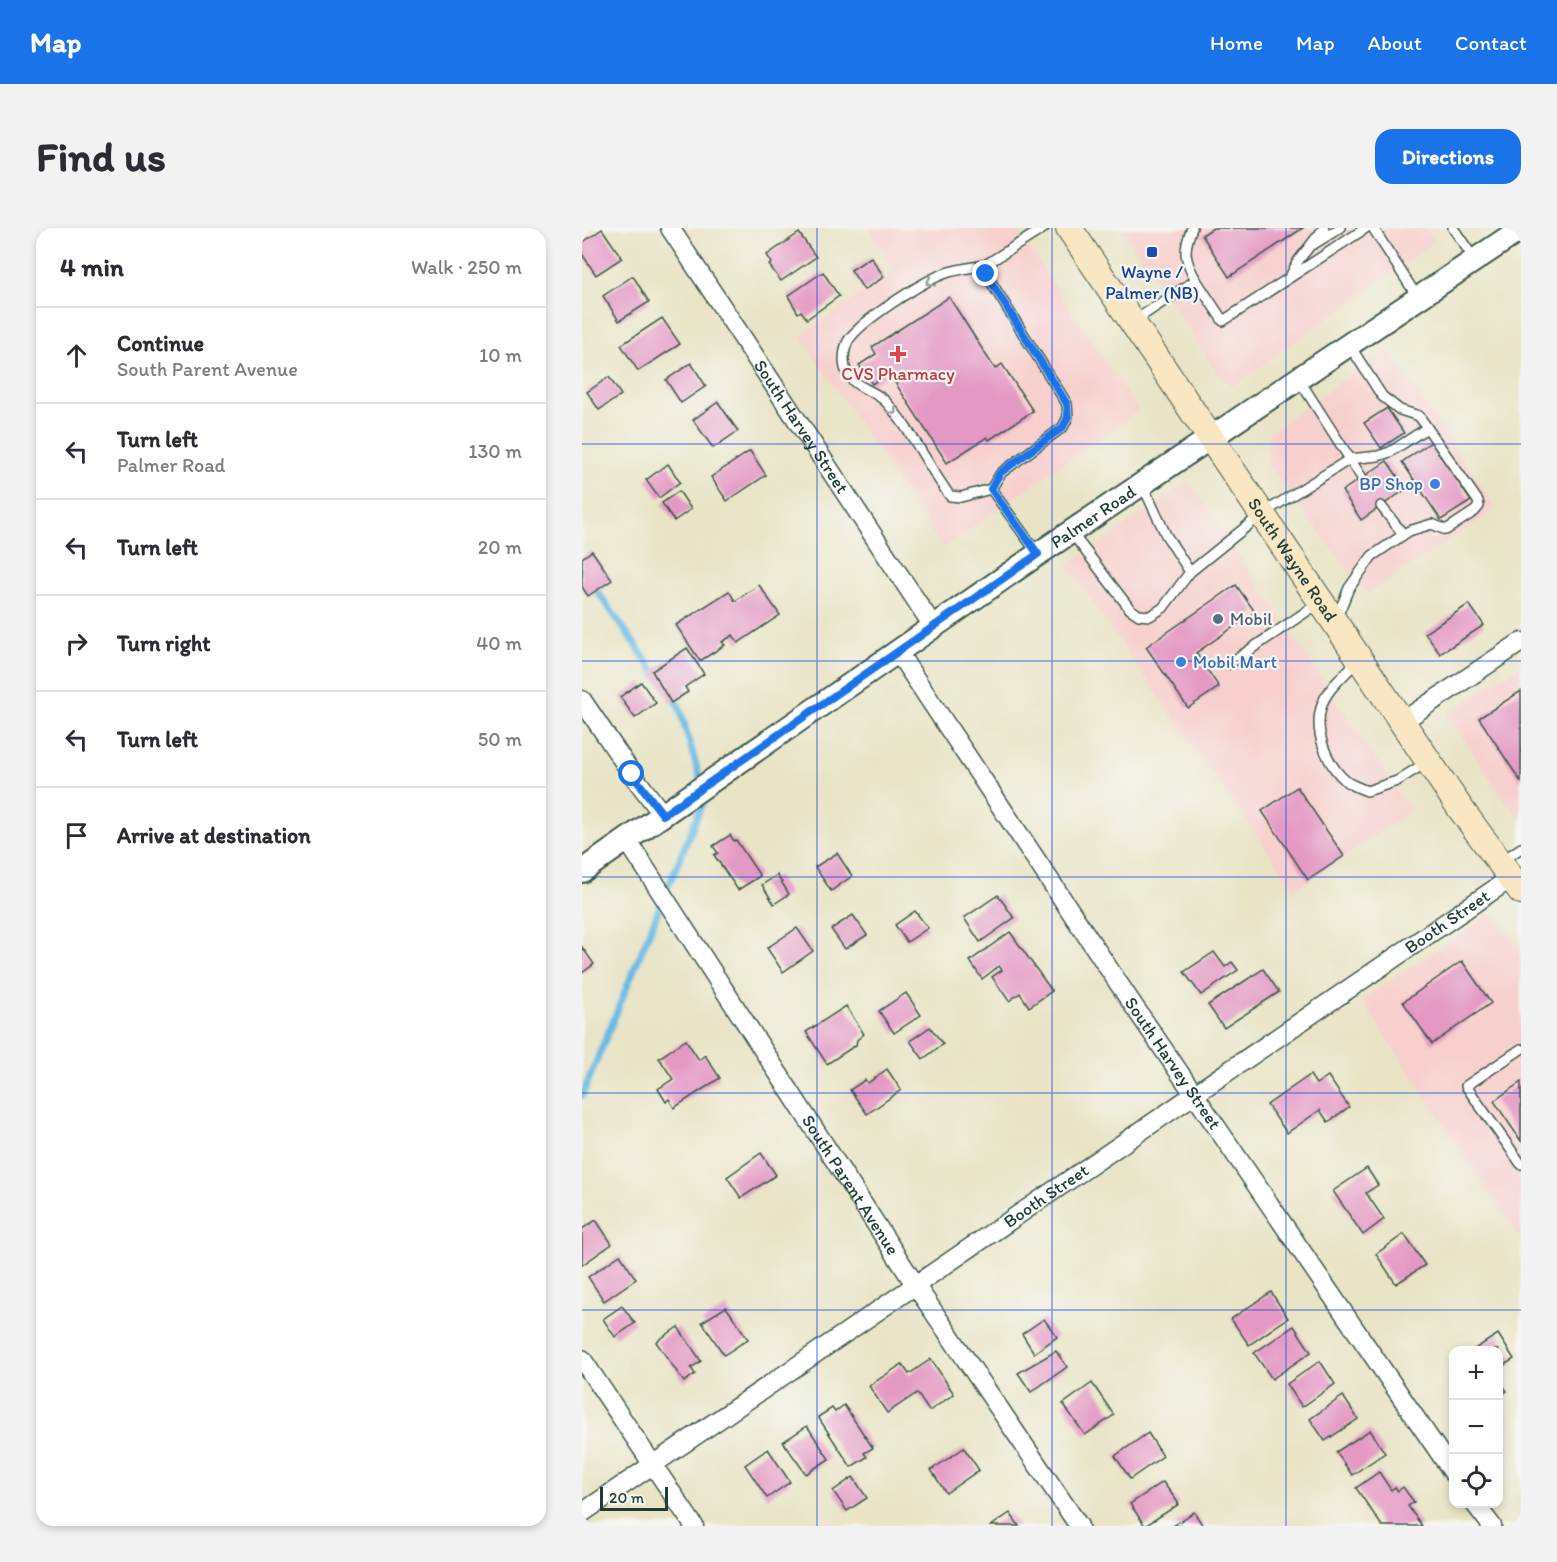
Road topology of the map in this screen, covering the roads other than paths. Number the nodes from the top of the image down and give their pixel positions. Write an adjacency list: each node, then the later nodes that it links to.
1 (670, 228): 33 (street, South Harvey Street)
2 (1044, 228): 13 (lane)
3 (1069, 228): 17 (main road, South Wayne Road)
4 (1192, 228): 15 (lane)
5 (1324, 228): 11 (lane)
6 (1340, 228): 11 (lane)
7 (1366, 228): 14 (lane)
8 (1373, 228): 16 (lane)
9 (1453, 228): 12 (lane)
10 (1521, 229): 12 (street, Palmer Road)
11 (1306, 248): 14 (lane)
12 (1474, 260): 16 (street, Palmer Road)
13 (985, 265): 25 (lane); 25 (lane, one-way to 25)
14 (1290, 278): 15 (lane)
15 (1196, 280): 17 (lane)
16 (1418, 298): 18 (street, Palmer Road)
17 (1132, 322): 21 (main road, South Wayne Road)
18 (1349, 344): 19 (street, Palmer Road); 20 (lane)
19 (1298, 378): 21 (street, Palmer Road); 22 (lane)
20 (1427, 428): 22 (lane); 29 (lane)
21 (1209, 437): 24 (street, Palmer Road); 27 (main road, South Wayne Road)
22 (1350, 459): 23 (lane); 27 (lane)
23 (1362, 478)
24 (1142, 483): 28 (street, Palmer Road); 31 (lane)
25 (991, 489): 30 (lane)
26 (1381, 506): 29 (lane)
27 (1262, 514): 31 (lane); 32 (main road, South Wayne Road)
28 (1071, 532): 30 (street, Palmer Road); 31 (lane)
29 (1403, 534): 32 (lane)
30 (1038, 554): 33 (street, Palmer Road)
31 (1190, 572)
32 (1328, 612): 36 (main road, South Wayne Road); 37 (lane)
33 (933, 626): 35 (street, Palmer Road)
34 (1521, 642): 39 (street)
35 (897, 651): 41 (street, Palmer Road); 47 (street, South Harvey Street)
36 (1360, 658): 39 (main road, South Wayne Road); 40 (lane)
37 (1229, 664)
38 (582, 700): 41 (street)
39 (1403, 721): 40 (main road, South Wayne Road)
40 (1429, 760): 45 (main road, South Wayne Road)
41 (663, 815): 42 (street, Palmer Road)
42 (627, 840): 44 (street, Palmer Road); 49 (street, South Parent Avenue)
43 (1521, 848): 45 (lane)
44 (582, 871)
45 (1510, 877): 47 (street, Booth Street)
46 (1521, 1049): 48 (lane)
47 (1194, 1094): 49 (street, Booth Street); 52 (street, South Harvey Street)
48 (1521, 1164)
49 (916, 1286): 51 (street, Booth Street); 56 (street, South Parent Avenue)
50 (582, 1359): 51 (street)
51 (653, 1464): 54 (street, Booth Street); 55 (street)
52 (1449, 1467)
53 (1478, 1508): 57 (street)
54 (582, 1513)
55 (694, 1526)
56 (1079, 1526)
57 (1492, 1526)

